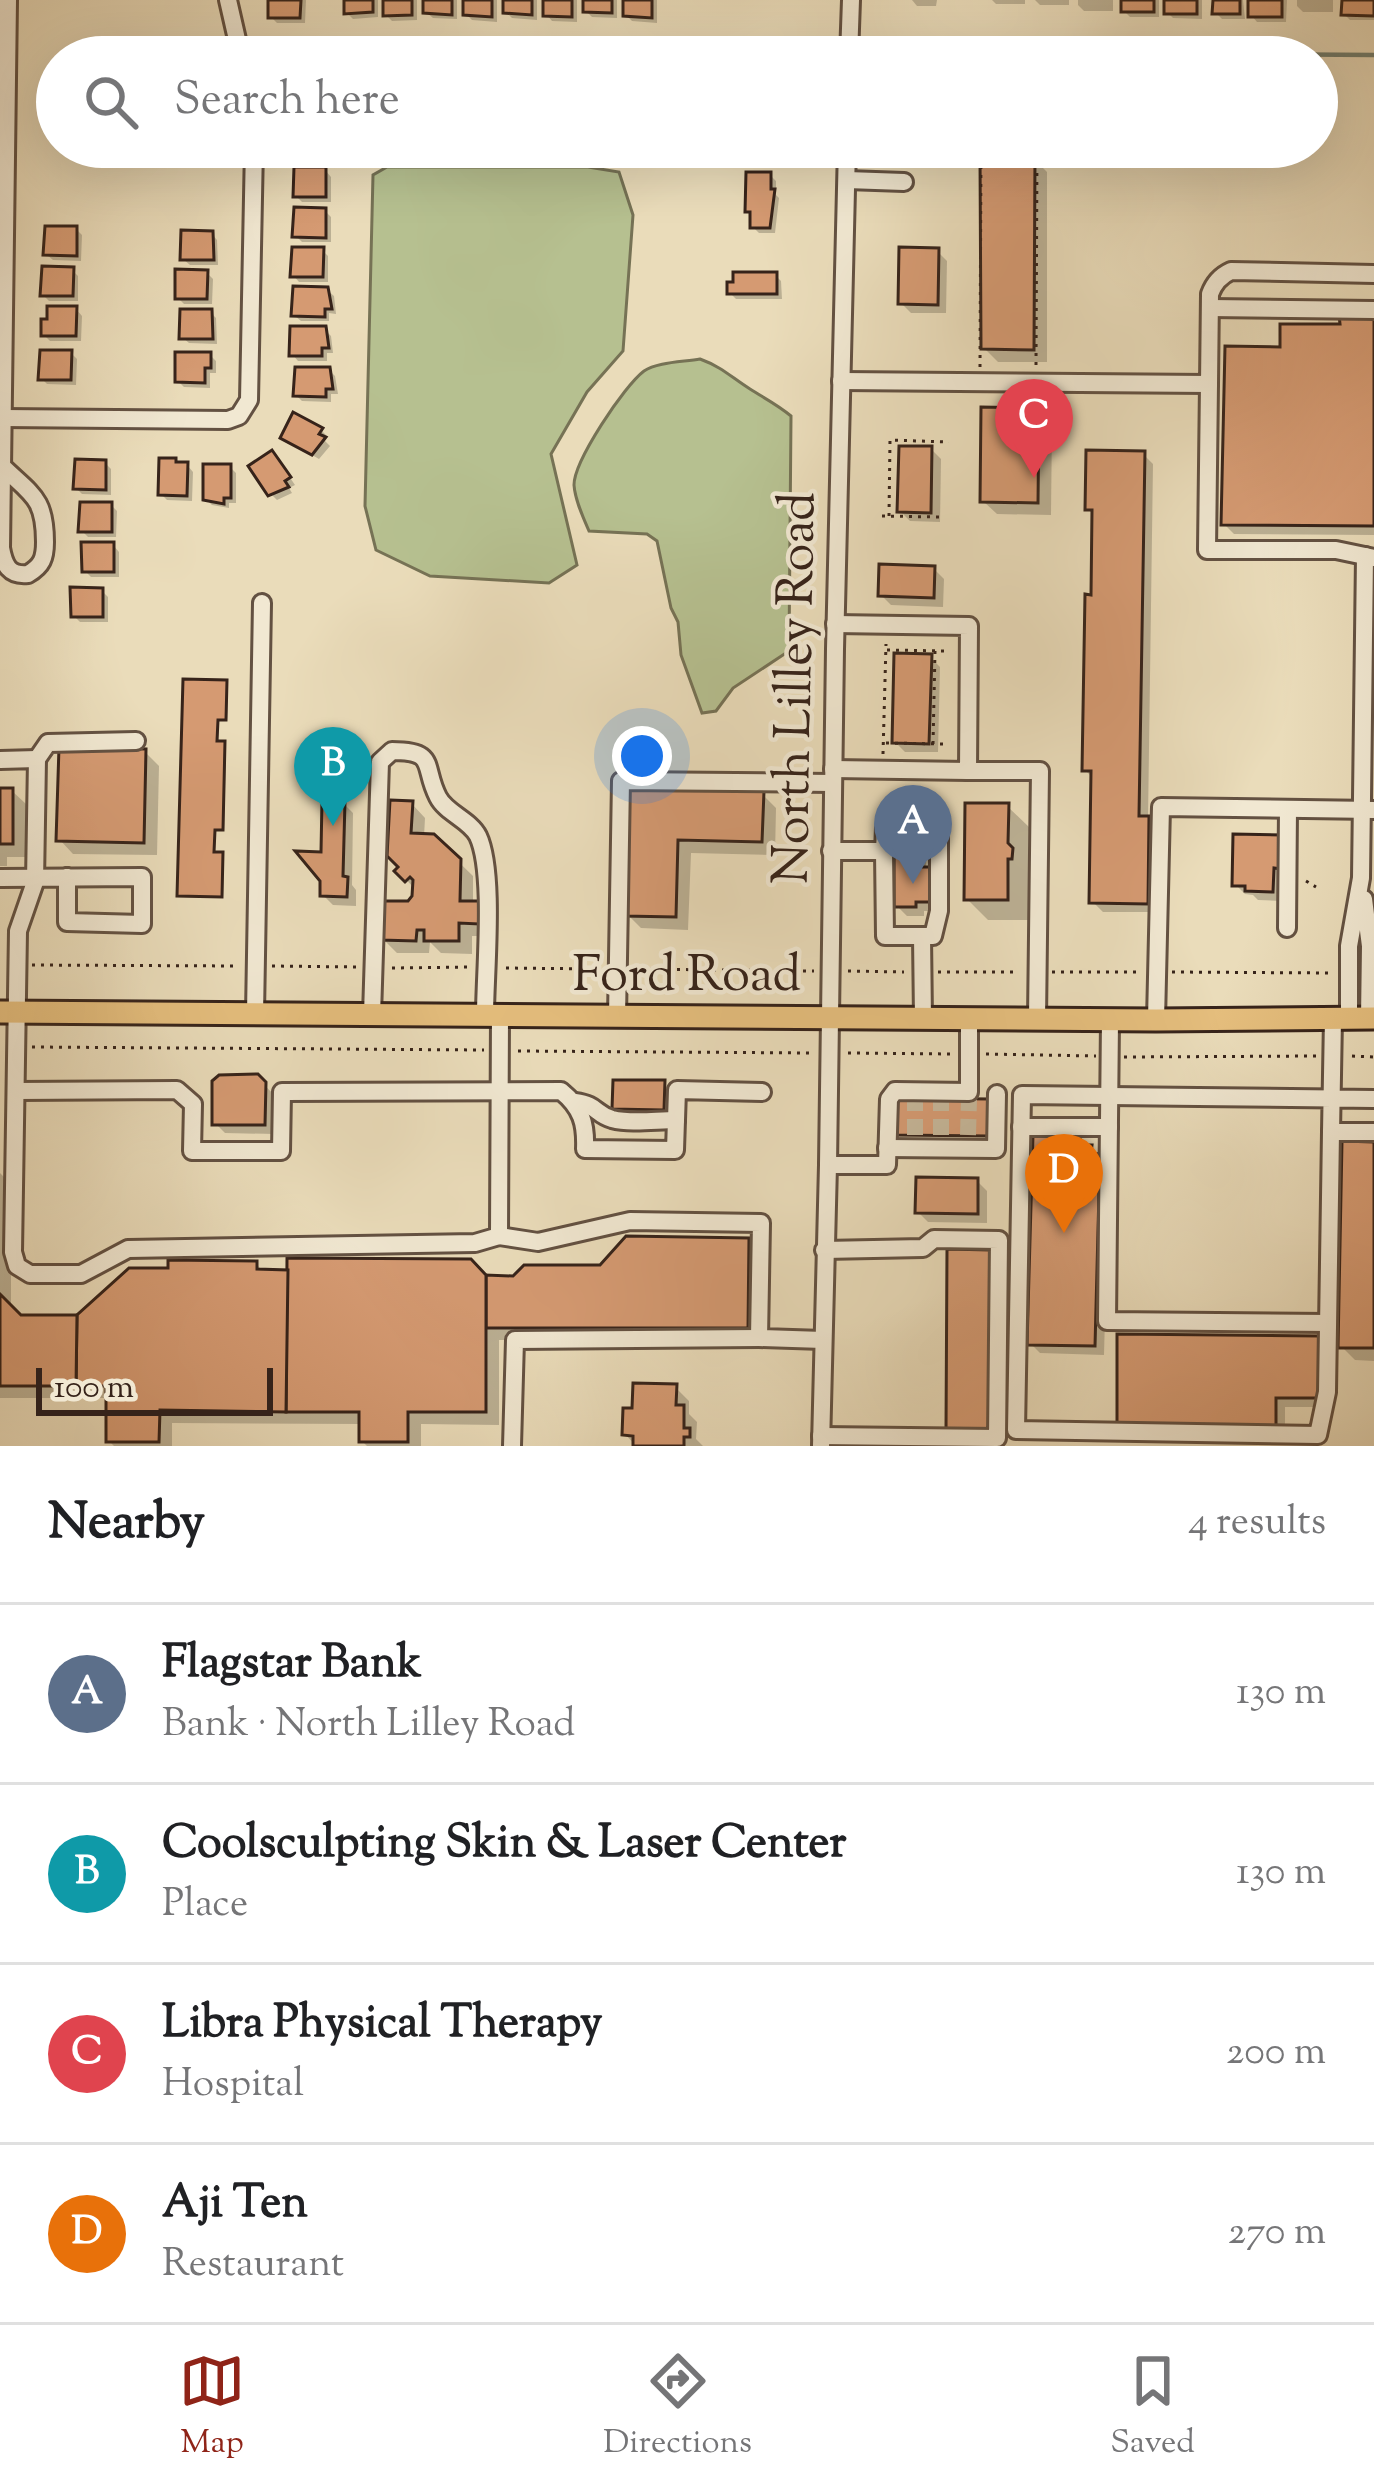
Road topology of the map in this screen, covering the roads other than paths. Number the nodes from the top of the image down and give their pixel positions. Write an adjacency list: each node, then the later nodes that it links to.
1 (8, 0): 15 (street)
2 (228, 0): 4 (street)
3 (850, 0): 5 (street)
4 (236, 36)
5 (849, 36)
6 (254, 168): 15 (street)
7 (847, 168): 8 (street, North Lilley Road)
8 (847, 180): 9 (street); 13 (street, North Lilley Road)
9 (904, 182)
10 (1374, 274): 11 (street)
11 (1210, 308): 12 (street); 14 (street)
12 (1374, 310)
13 (841, 381): 14 (street); 19 (street, North Lilley Road)
14 (1209, 384): 17 (street)
15 (4, 418): 16 (street)
16 (3, 467): 16 (street)
17 (1370, 557): 26 (street)
18 (262, 603): 35 (street)
19 (835, 624): 23 (street); 24 (street, North Lilley Road)
20 (136, 741): 21 (street)
21 (37, 759): 22 (street); 31 (street)
22 (0, 760)
23 (968, 771): 24 (street); 43 (street)
24 (832, 776): 27 (street, North Lilley Road); 38 (street)
25 (1288, 809): 26 (street); 32 (street); 45 (street)
26 (1368, 810): 41 (street)
27 (831, 851): 28 (street); 39 (street, North Lilley Road)
28 (884, 851): 33 (street); 33 (street)
29 (67, 877): 29 (street); 31 (street)
30 (0, 878): 31 (street)
31 (35, 878): 34 (street)
32 (1287, 928)
33 (922, 936): 40 (street)
34 (8, 1012): 35 (main road, Ford Road); 46 (street)
35 (255, 1014): 36 (main road, Ford Road)
36 (372, 1015): 37 (main road, Ford Road); 37 (street)
37 (492, 1016): 38 (main road, Ford Road); 47 (street)
38 (617, 1017): 39 (main road, Ford Road)
39 (828, 1018): 40 (main road, Ford Road); 63 (street, North Lilley Road)
40 (923, 1018): 42 (main road, Ford Road)
41 (1356, 1018): 45 (main road, Ford Road); 53 (street)
42 (969, 1019): 43 (main road, Ford Road); 50 (street)
43 (1037, 1019): 44 (main road, Ford Road)
44 (1110, 1020): 45 (main road, Ford Road); 52 (street)
45 (1156, 1020)
46 (16, 1090): 47 (street); 61 (street)
47 (499, 1090): 55 (street); 64 (street)
48 (762, 1092): 56 (street)
49 (997, 1094): 50 (street); 51 (street); 62 (street)
50 (968, 1095): 62 (street)
51 (1022, 1095): 52 (street); 57 (street)
52 (1109, 1097): 53 (street); 58 (street)
53 (1331, 1098): 54 (street); 59 (street)
54 (1374, 1099)
55 (574, 1102): 56 (street); 56 (street)
56 (676, 1120)
57 (1021, 1126): 58 (street); 69 (street)
58 (1108, 1127): 66 (street)
59 (1331, 1132): 60 (street); 66 (street)
60 (1374, 1132)
61 (8, 1141): 64 (street)
62 (887, 1148): 63 (street)
63 (828, 1165): 65 (street, North Lilley Road)
64 (499, 1236): 67 (street)
65 (824, 1250): 68 (street, North Lilley Road); 70 (street)
66 (1328, 1323): 69 (street)
67 (758, 1338): 68 (street); 72 (street)
68 (823, 1340): 71 (street, North Lilley Road)
69 (1016, 1430): 70 (street)
70 (997, 1438): 71 (street)
71 (821, 1441)
72 (512, 1446)

